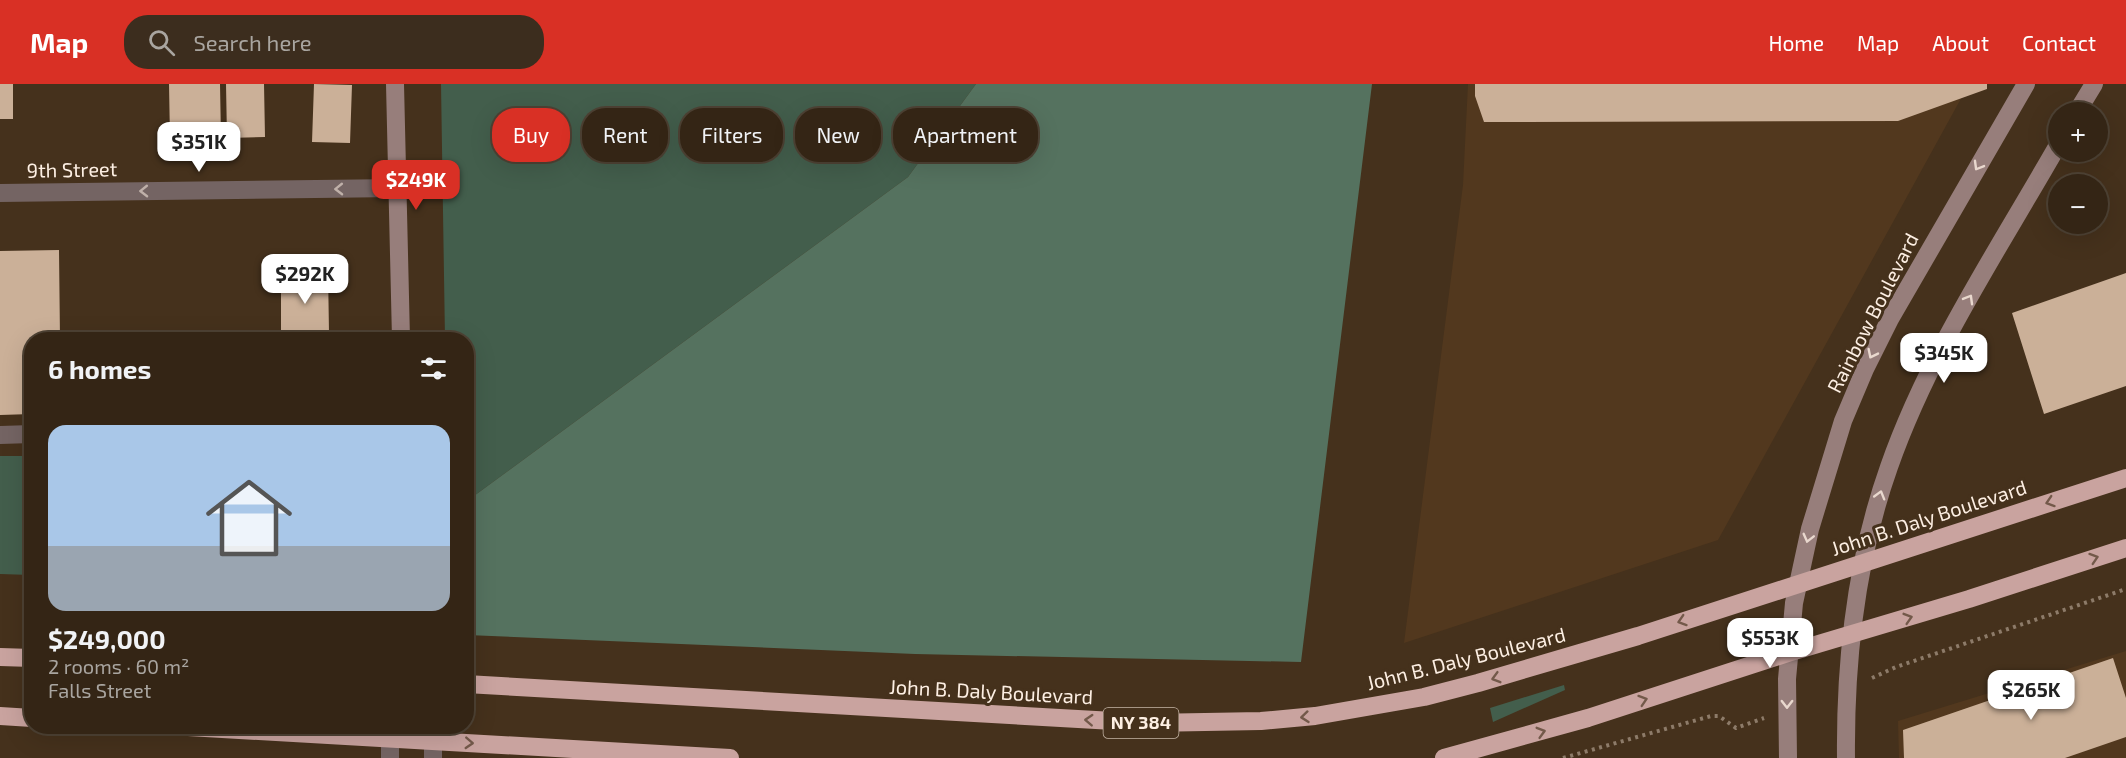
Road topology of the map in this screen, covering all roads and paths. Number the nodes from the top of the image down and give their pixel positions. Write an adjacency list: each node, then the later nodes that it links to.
1 (395, 84): 6 (main road)
2 (2026, 84): 14 (main road, Rainbow Boulevard, one-way to 14)
3 (2094, 84): 4 (main road)
4 (2083, 102)
5 (2049, 162): 13 (main road, one-way to 5)
6 (398, 188): 7 (street, 9th Street, one-way to 7); 8 (main road)
7 (0, 193)
8 (400, 332)
9 (24, 434): 10 (street)
10 (0, 435)
11 (2126, 478): 13 (highway, John B. Daly Boulevard, one-way to 13)
12 (2126, 548): 16 (highway, one-way to 12)
13 (1863, 562): 14 (highway, John B. Daly Boulevard); 16 (main road)
14 (1798, 583): 17 (main road, Rainbow Boulevard); 21 (highway, John B. Daly Boulevard / NY 384, one-way to 21)
15 (2126, 589): 20 (path)
16 (1852, 634): 17 (highway); 33 (main road)
17 (1788, 653): 30 (highway, one-way to 17); 32 (main road, Rainbow Boulevard, one-way to 32)
18 (0, 657): 19 (highway)
19 (24, 658)
20 (1884, 674)
21 (474, 684)
22 (0, 716): 23 (highway)
23 (24, 718)
24 (1741, 726): 31 (path)
25 (392, 734): 28 (street)
26 (400, 734): 27 (highway)
27 (431, 742): 29 (highway, one-way to 29)
28 (390, 758)
29 (730, 758)
30 (1444, 758)
31 (1563, 758)
32 (1788, 758)
33 (1846, 758)

